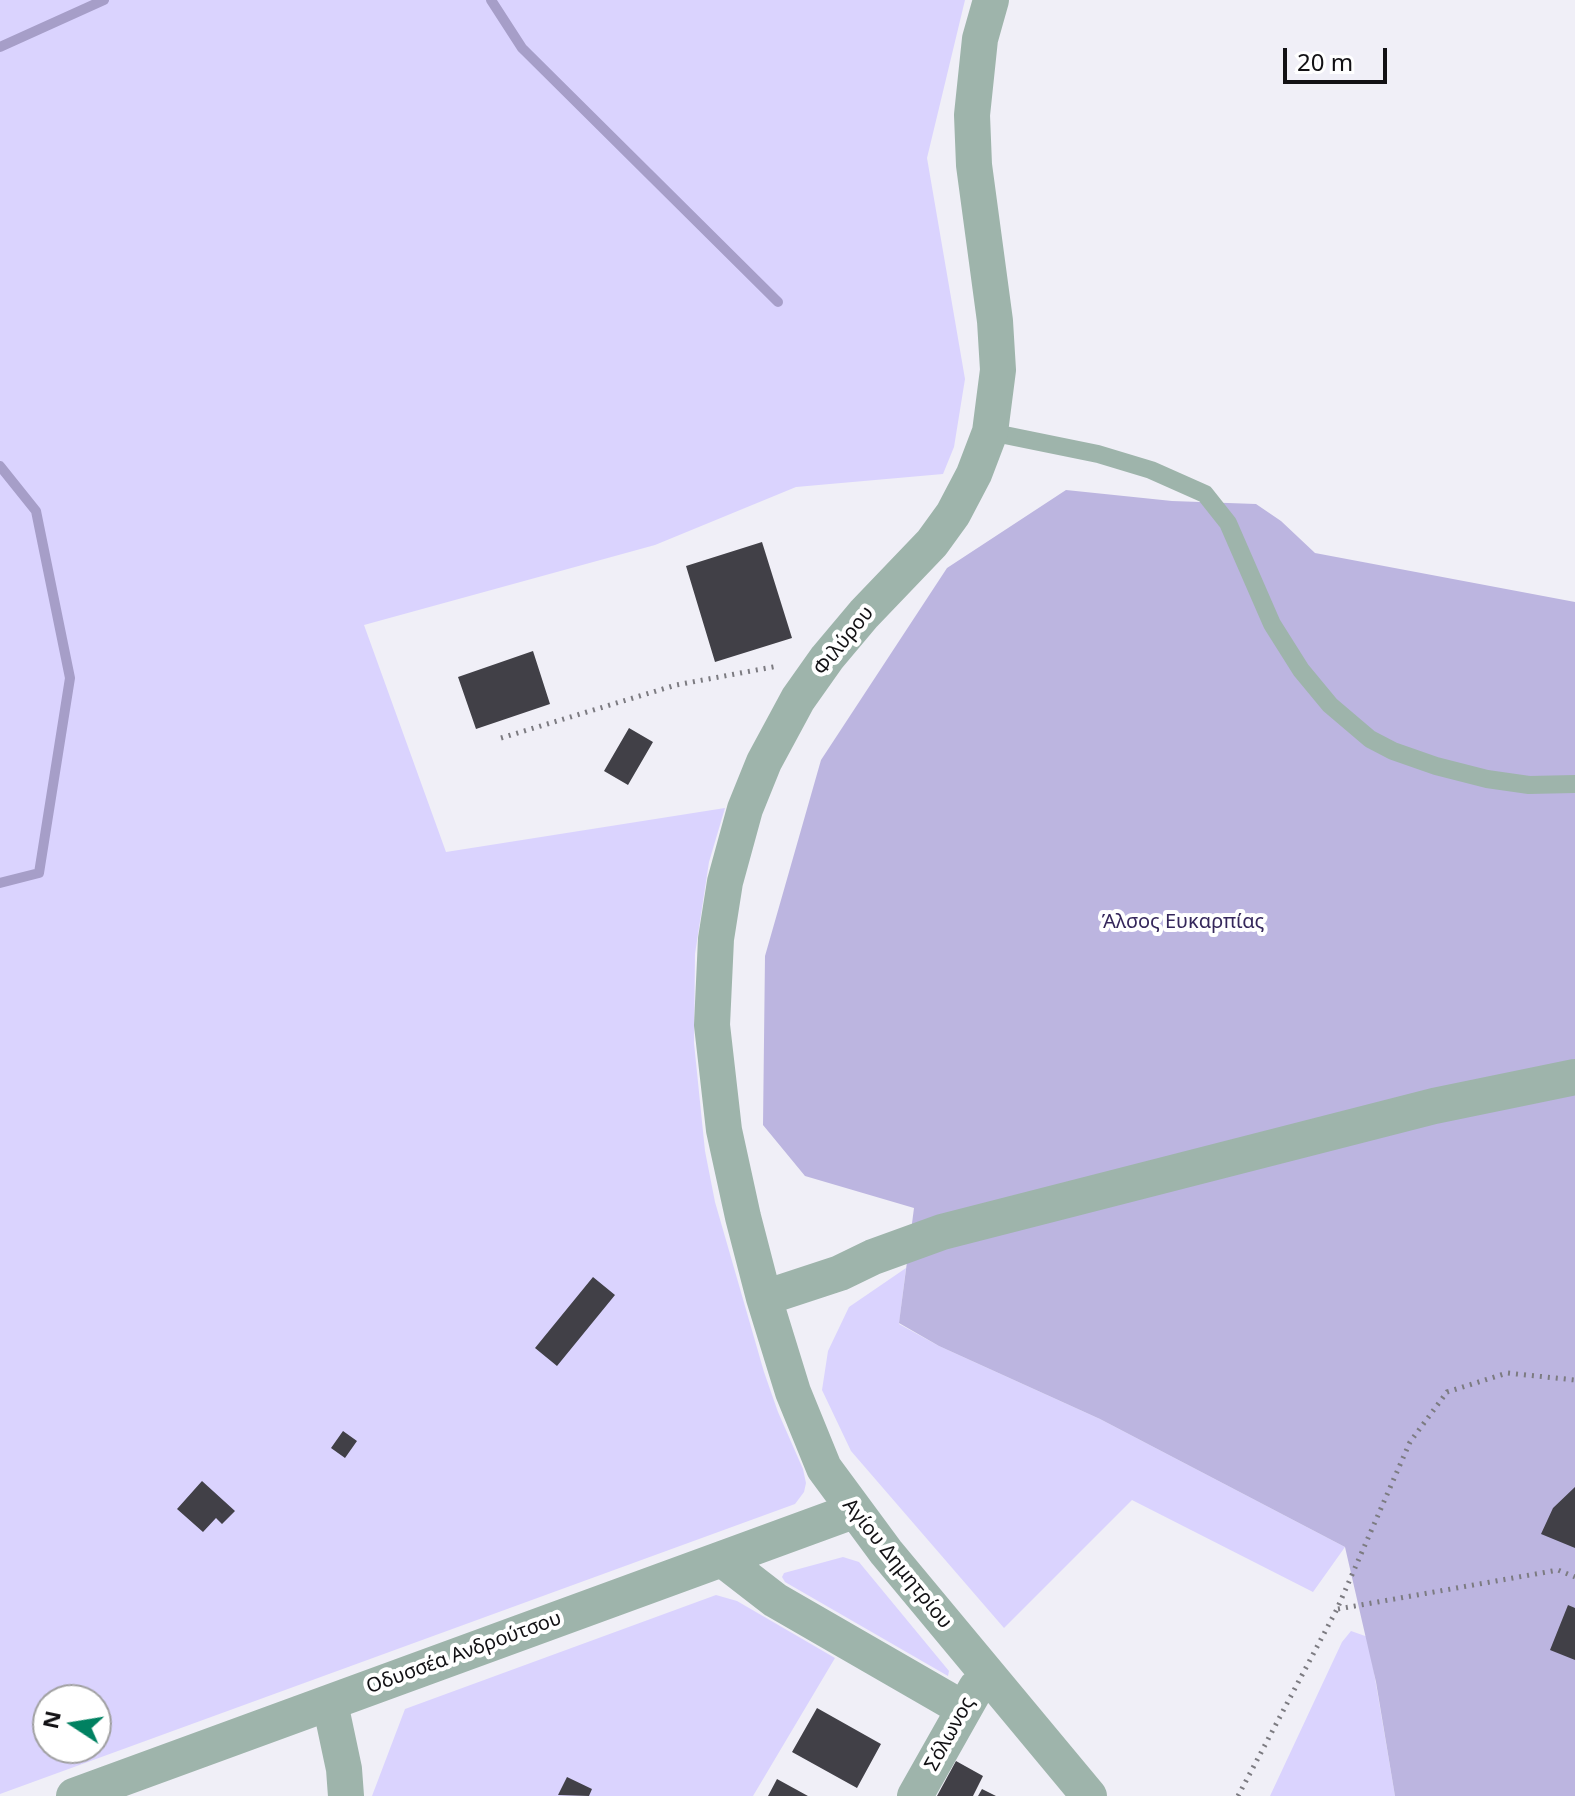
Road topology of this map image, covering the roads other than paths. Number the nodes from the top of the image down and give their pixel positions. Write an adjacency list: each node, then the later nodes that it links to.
1 (991, 0): 2 (street, Φιλύρου)
2 (990, 432): 3 (lane); 5 (street, Φιλύρου)
3 (1575, 784)
4 (1575, 1077): 5 (street)
5 (764, 1298): 6 (street, Αγίου Δημητρίου)
6 (853, 1511): 7 (street, Οδυσσέα Ανδρούτσου); 8 (street, Αγίου Δημητρίου)
7 (722, 1559): 9 (street, Οδυσσέα Ανδρούτσου); 10 (street)
8 (984, 1672): 10 (street, Σόλωνος); 14 (street, Αγίου Δημητρίου)
9 (330, 1703): 11 (street, Οδυσσέα Ανδρούτσου); 12 (street)
10 (964, 1709): 13 (street, Σόλωνος)
11 (74, 1796)
12 (346, 1796)
13 (915, 1796)
14 (1089, 1796)

